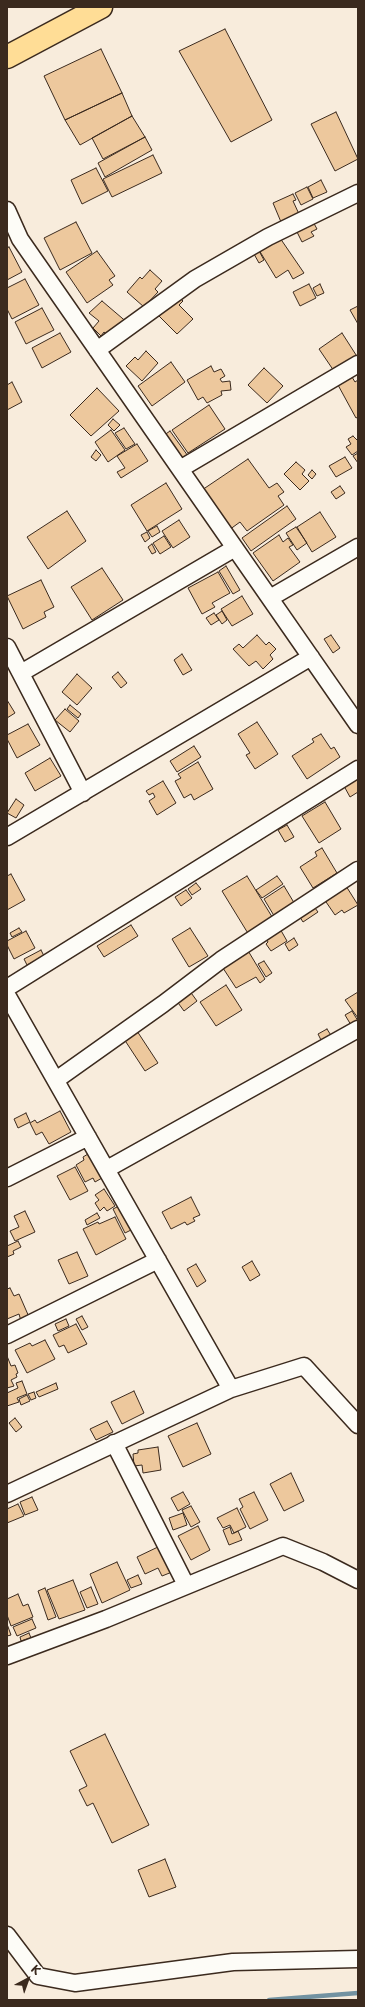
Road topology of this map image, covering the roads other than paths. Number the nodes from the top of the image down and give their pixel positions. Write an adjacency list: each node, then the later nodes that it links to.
1 (101, 7): 2 (highway)
2 (7, 57)
3 (358, 193): 5 (street)
4 (7, 210): 5 (street)
5 (97, 350): 7 (street)
6 (358, 364): 7 (street)
7 (180, 469): 8 (street)
8 (235, 548): 10 (street); 13 (street)
9 (358, 548): 10 (street)
10 (270, 598): 12 (street)
11 (7, 647): 13 (street)
12 (311, 657): 14 (street); 16 (street)
13 (21, 673): 16 (street)
14 (358, 725)
15 (358, 769): 19 (street)
16 (83, 793): 17 (street)
17 (7, 837)
18 (358, 870): 22 (street)
19 (7, 988)
20 (7, 995): 22 (street)
21 (358, 1029): 24 (street)
22 (56, 1080): 23 (street)
23 (88, 1137): 24 (street); 25 (street)
24 (108, 1169): 26 (street)
25 (7, 1178)
26 (158, 1260): 27 (street); 28 (street)
27 (7, 1335)
28 (231, 1388): 29 (street); 30 (street)
29 (358, 1425)
30 (114, 1443): 31 (street); 33 (street)
31 (7, 1494)
32 (358, 1580): 33 (street)
33 (186, 1585): 34 (street)
34 (7, 1656)
35 (7, 1935): 36 (street)
36 (358, 1959)

